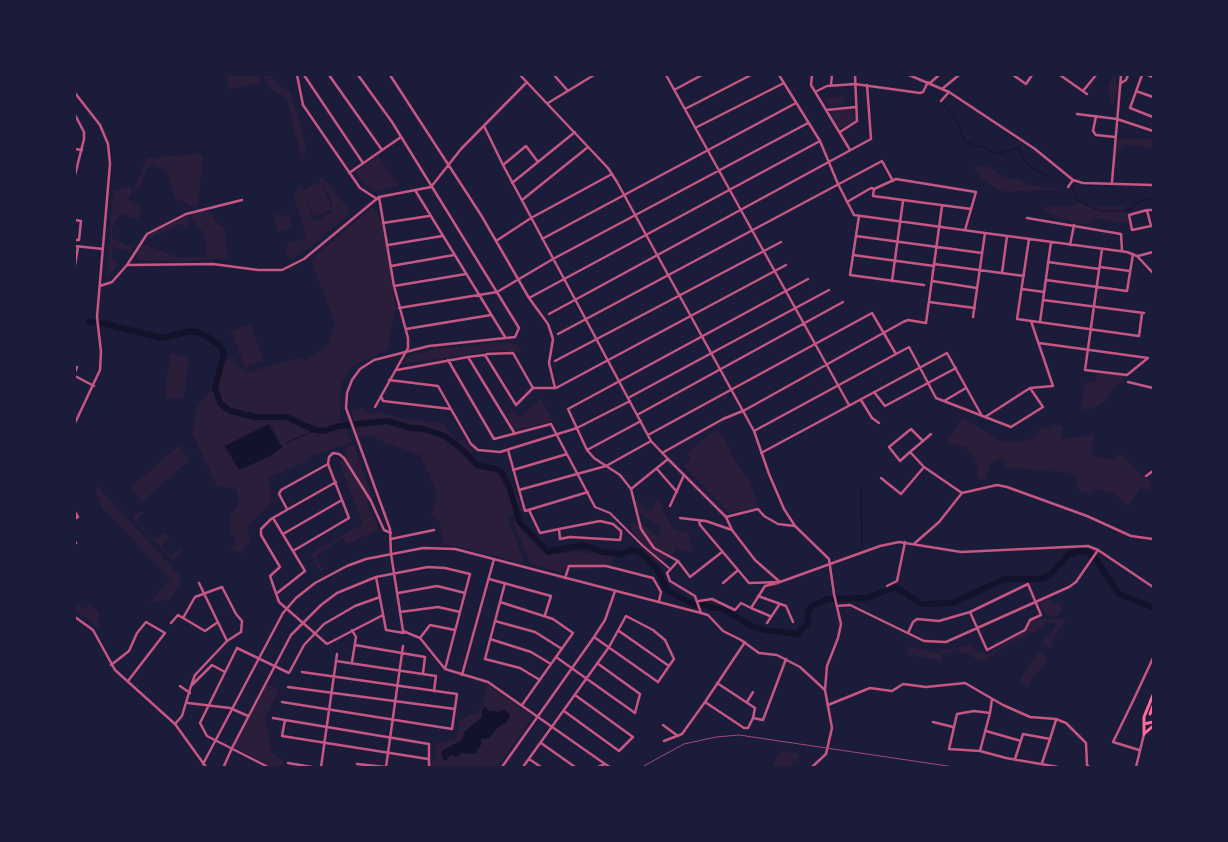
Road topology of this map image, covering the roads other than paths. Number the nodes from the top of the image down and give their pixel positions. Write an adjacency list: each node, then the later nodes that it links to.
1 (297, 75): 79 (street)
2 (304, 75): 75 (street)
3 (329, 75): 71 (street)
4 (358, 75): 65 (street)
5 (390, 75): 76 (street)
6 (520, 75): 30 (street)
7 (554, 75): 39 (street)
8 (586, 75): 29 (street)
9 (594, 75): 29 (street)
10 (702, 75): 38 (street)
11 (752, 75): 51 (street)
12 (780, 75): 31 (street)
13 (812, 75): 42 (street)
14 (832, 75): 35 (street)
15 (855, 75): 34 (street)
16 (910, 75): 32 (street)
17 (939, 75): 32 (street)
18 (959, 75): 37 (street)
19 (1013, 75): 20 (street)
20 (1032, 75)
21 (1060, 75): 40 (street)
22 (1095, 75): 40 (street)
23 (1121, 75): 33 (street)
24 (1128, 75): 33 (street)
25 (1142, 75): 41 (street)
26 (1148, 75): 28 (street)
27 (667, 76): 38 (street)
28 (1153, 77)
29 (589, 78): 39 (street)
30 (527, 82): 48 (street); 59 (street)
31 (784, 83): 49 (street); 60 (street)
32 (929, 83): 36 (street); 37 (street)
33 (1121, 83): 57 (street)
34 (856, 84): 35 (street); 36 (street); 50 (street)
35 (831, 85): 42 (street)
36 (867, 85): 72 (street)
37 (942, 89): 43 (street)
38 (674, 90): 51 (street)
39 (568, 91): 48 (street)
40 (1083, 91): 45 (street)
41 (1136, 91): 46 (street); 56 (street)
42 (815, 92): 52 (street)
43 (949, 92): 47 (street); 83 (street)
44 (75, 93): 133 (street)
45 (1087, 94)
46 (1153, 97)
47 (941, 101)
48 (548, 103): 62 (street)
49 (796, 103): 58 (street); 69 (street)
50 (856, 107): 52 (street); 63 (street)
51 (685, 109): 60 (street)
52 (826, 110): 63 (street)
53 (1077, 114): 55 (street)
54 (75, 116): 70 (street)
55 (1096, 116): 57 (street); 64 (street)
56 (1153, 117)
57 (1117, 119): 61 (street); 64 (street)
58 (808, 123): 66 (street); 78 (street)
59 (484, 126): 76 (street); 77 (street)
60 (696, 128): 69 (street)
61 (1153, 131)
62 (574, 132): 67 (street); 73 (street)
63 (840, 132): 72 (street)
64 (1115, 136): 84 (street)
65 (401, 137): 71 (street); 89 (street)
66 (820, 141): 74 (street); 92 (street)
67 (588, 147): 80 (street); 96 (street)
68 (75, 149): 70 (street)
69 (707, 149): 78 (street); 93 (street)
70 (82, 150): 81 (street)
71 (382, 150): 75 (street)
72 (851, 150): 74 (street)
73 (538, 162): 77 (street); 85 (street)
74 (829, 162): 86 (street); 101 (street)
75 (363, 163): 79 (street)
76 (449, 165): 89 (street); 124 (street)
77 (502, 165): 85 (street)
78 (719, 170): 92 (street); 104 (street)
79 (349, 173): 94 (street)
80 (612, 174): 93 (street); 107 (street)
81 (75, 175)
82 (893, 180): 86 (street); 90 (street); 100 (street)
83 (1072, 181): 84 (street); 88 (street)
84 (1112, 182): 87 (street)
85 (512, 183): 96 (street)
86 (838, 184): 98 (street); 114 (street)
87 (1153, 185)
88 (1068, 186)
89 (431, 187): 91 (street); 173 (street)
90 (874, 189): 97 (street); 98 (street)
91 (415, 190): 94 (street); 105 (street)
92 (730, 190): 101 (street); 117 (street)
93 (624, 194): 104 (street); 121 (street)
94 (378, 198): 111 (street); 147 (street)
95 (242, 200): 147 (street)
96 (522, 200): 107 (street)
97 (904, 200): 99 (street); 110 (street)
98 (847, 202): 106 (street)
99 (942, 206): 100 (street); 113 (street)
100 (971, 209): 115 (street)
101 (740, 210): 114 (street); 138 (street)
102 (1147, 210): 102 (street); 103 (street)
103 (1153, 210)
104 (635, 215): 117 (street); 143 (street)
105 (429, 216): 111 (street); 118 (street)
106 (860, 216): 110 (street); 119 (street)
107 (531, 218): 121 (street); 124 (street)
108 (1027, 218): 112 (street)
109 (75, 220): 123 (street)
110 (900, 222): 113 (street); 125 (street)
111 (383, 223): 129 (street)
112 (1074, 226): 128 (street); 134 (street)
113 (940, 227): 115 (street); 131 (street)
114 (752, 230): 135 (street); 158 (street)
115 (965, 230): 116 (street)
116 (985, 233): 120 (street); 137 (street)
117 (646, 235): 138 (street); 162 (street)
118 (442, 236): 129 (street); 140 (street)
119 (856, 236): 125 (street); 141 (street)
120 (1007, 236): 122 (street); 155 (street)
121 (542, 239): 143 (street)
122 (1029, 239): 127 (street); 159 (street)
123 (75, 240)
124 (496, 241): 161 (street)
125 (898, 241): 131 (street); 144 (street)
126 (780, 242): 135 (street)
127 (1051, 242): 128 (street); 145 (street)
128 (1070, 244): 132 (street)
129 (388, 245): 150 (street)
130 (76, 246): 133 (street); 146 (street)
131 (937, 246): 137 (street); 149 (street)
132 (1102, 249): 134 (street); 151 (street)
133 (102, 250): 167 (street)
134 (1122, 251): 139 (street)
135 (763, 252): 153 (street); 177 (street)
136 (1153, 252): 142 (street)
137 (982, 253): 152 (street)
138 (657, 254): 158 (street); 179 (street)
139 (1132, 254): 142 (street); 154 (street)
140 (454, 255): 150 (street); 157 (street)
141 (853, 255): 144 (street); 164 (street)
142 (1137, 256): 156 (street)
143 (553, 258): 161 (street); 162 (street)
144 (895, 261): 149 (street); 164 (street)
145 (1048, 262): 151 (street); 163 (street)
146 (75, 264)
147 (127, 265): 167 (street)
148 (786, 265): 153 (street)
149 (934, 265): 152 (street); 165 (street)
150 (391, 266): 168 (street)
151 (1100, 268): 154 (street); 169 (street)
152 (980, 270): 155 (street); 170 (street)
153 (774, 271): 174 (street); 189 (street)
154 (1130, 271): 169 (street)
155 (1002, 273): 159 (street)
156 (1153, 273)
157 (466, 274): 168 (street); 176 (street)
158 (668, 275): 177 (street); 191 (street)
159 (1024, 276): 171 (street)
160 (808, 278): 174 (street)
161 (518, 279): 173 (street); 178 (street)
162 (564, 279): 178 (street); 179 (street)
163 (1046, 280): 169 (street); 175 (street)
164 (892, 281): 166 (street)
165 (932, 281): 170 (street); 182 (street)
166 (924, 285)
167 (100, 286): 225 (street)
168 (394, 286): 184 (street)
169 (1097, 287): 183 (street)
170 (978, 288): 186 (street)
171 (1022, 289): 175 (street); 192 (street)
172 (829, 290): 185 (street)
173 (497, 292): 176 (street); 200 (street)
174 (786, 292): 185 (street); 199 (street)
175 (1044, 292): 180 (street)
176 (478, 295): 184 (street); 188 (street)
177 (679, 296): 189 (street); 201 (street)
178 (529, 298): 228 (street)
179 (575, 299): 187 (street); 191 (street)
180 (1043, 300): 183 (street); 193 (street)
181 (843, 302): 194 (street)
182 (929, 302): 186 (street); 197 (street)
183 (1094, 307): 195 (street); 195 (street)
184 (399, 308): 196 (street)
185 (794, 308): 194 (street); 206 (street)
186 (975, 308): 190 (street)
187 (549, 314)
188 (491, 315): 196 (street); 200 (street)
189 (690, 316): 199 (street); 211 (street)
190 (973, 317)
191 (586, 319): 198 (street); 201 (street)
192 (1031, 321): 193 (street); 202 (street)
193 (1040, 322): 195 (street)
194 (803, 324): 203 (street); 218 (street)
195 (1091, 329): 204 (street)
196 (406, 330): 205 (street)
197 (883, 333): 203 (street); 207 (street); 213 (street)
198 (558, 334)
199 (701, 336): 206 (street); 222 (street)
200 (505, 337): 205 (street)
201 (597, 340): 211 (street); 212 (street)
202 (1038, 343): 204 (street); 230 (street)
203 (814, 344): 213 (street); 232 (street)
204 (1088, 349): 204 (street)
205 (408, 351): 217 (street); 293 (street)
206 (711, 354): 218 (street); 235 (street)
207 (896, 354): 215 (street); 226 (street)
208 (485, 355): 209 (street); 227 (street); 227 (street)
209 (468, 357): 210 (street); 249 (street)
210 (448, 360): 217 (street); 249 (street)
211 (608, 360): 222 (street); 228 (street)
212 (555, 361)
213 (826, 364): 226 (street); 241 (street)
214 (77, 367): 219 (street)
215 (920, 367): 216 (street); 224 (street); 233 (street)
216 (956, 368): 224 (street); 229 (street)
217 (397, 370): 221 (street)
218 (720, 370): 232 (street); 242 (street)
219 (75, 372)
220 (75, 376): 225 (street)
221 (389, 380): 234 (street); 240 (street)
222 (618, 380): 235 (street); 247 (street)
223 (1128, 382): 231 (street)
224 (929, 384): 233 (street); 237 (street)
225 (94, 386): 245 (street)
226 (838, 386): 238 (street); 248 (street)
227 (533, 388): 228 (street)
228 (555, 388)
229 (966, 388): 237 (street); 243 (street)
230 (1030, 388): 243 (street); 243 (street)
231 (1153, 388)
232 (732, 390): 241 (street); 252 (street)
233 (874, 392): 236 (street)
234 (381, 396): 239 (street); 240 (street)
235 (629, 400): 242 (street); 247 (street)
236 (861, 400): 238 (street); 246 (street)
237 (944, 401): 243 (street)
238 (849, 406): 259 (street)
239 (375, 407)
240 (451, 410): 255 (street)
241 (743, 410): 248 (street); 258 (street)
242 (637, 415): 244 (street)
243 (984, 416)
244 (640, 421): 252 (street); 256 (street)
245 (75, 423)
246 (879, 423)
247 (577, 428): 251 (street); 256 (street)
248 (754, 431): 259 (street)
249 (515, 434): 251 (street)
250 (931, 434): 254 (street)
251 (558, 435): 255 (street); 260 (street)
252 (648, 435): 253 (street)
253 (651, 441): 258 (street); 263 (street)
254 (923, 441): 257 (street); 257 (street)
255 (508, 450): 266 (street)
256 (587, 450): 263 (street)
257 (910, 452): 264 (street)
258 (662, 453): 261 (street)
259 (761, 453): 289 (street)
260 (567, 454): 266 (street); 268 (street)
261 (668, 459): 265 (street); 269 (street)
262 (328, 464): 272 (street); 281 (street); 293 (street)
263 (606, 466): 268 (street); 273 (street)
264 (924, 467): 271 (street); 277 (street)
265 (657, 469): 273 (street); 276 (street)
266 (513, 470): 274 (street)
267 (1153, 471): 270 (street)
268 (578, 474): 274 (street); 275 (street)
269 (684, 475): 276 (street); 284 (street)
270 (1146, 476)
271 (881, 478)
272 (336, 482): 278 (street); 281 (street)
273 (632, 489): 304 (street)
274 (519, 490): 282 (street)
275 (588, 492): 280 (street); 282 (street)
276 (677, 492): 279 (street)
277 (962, 493): 296 (street); 298 (street)
278 (343, 500): 294 (street); 300 (street)
279 (670, 506)
280 (596, 507): 306 (street)
281 (287, 508): 285 (street)
282 (529, 510): 291 (street)
283 (75, 512): 287 (street)
284 (726, 517): 289 (street); 292 (street)
285 (273, 518): 294 (street); 322 (street)
286 (680, 518): 288 (street)
287 (75, 519)
288 (699, 521): 292 (street); 301 (street)
289 (795, 526): 305 (street)
290 (434, 530): 295 (street)
291 (558, 530): 291 (street)
292 (732, 530): 312 (street)
293 (390, 533): 295 (street)
294 (283, 534): 300 (street)
295 (391, 539): 302 (street)
296 (1153, 539)
297 (906, 542): 298 (street); 305 (street); 316 (street)
298 (915, 543): 299 (street)
299 (1098, 550): 317 (street); 326 (street)
300 (293, 551): 322 (street)
301 (722, 552): 304 (street); 307 (street)
302 (391, 554): 303 (street); 308 (street); 332 (street)
303 (494, 559): 310 (street); 311 (street)
304 (678, 561): 306 (street)
305 (830, 565): 312 (street); 330 (street)
306 (669, 568): 325 (street)
307 (737, 571): 312 (street); 315 (street)
308 (394, 574): 309 (street); 319 (street); 320 (street)
309 (376, 577): 324 (street); 346 (street)
310 (565, 578): 318 (street); 328 (street)
311 (488, 579): 314 (street); 383 (street)
312 (780, 582): 323 (street)
313 (199, 583): 321 (street)
314 (505, 583): 327 (street); 338 (street)
315 (722, 583)
316 (887, 586)
317 (1153, 587)
318 (616, 591): 328 (street); 355 (street)
319 (398, 593): 320 (street); 333 (street)
320 (465, 593): 334 (street)
321 (204, 594): 341 (street); 343 (street); 358 (street)
322 (276, 594): 332 (street)
323 (758, 596): 329 (street); 331 (street)
324 (380, 597): 337 (street); 352 (street)
325 (699, 601): 331 (street); 336 (street)
326 (1036, 601): 335 (street); 348 (street); 348 (street)
327 (500, 602): 338 (street); 342 (street)
328 (659, 602): 336 (street)
329 (779, 605): 339 (street); 344 (street)
330 (837, 606): 354 (street); 393 (street)
331 (751, 608): 339 (street)
332 (287, 609): 346 (street); 366 (street)
333 (400, 612): 334 (street); 353 (street)
334 (460, 612): 350 (street)
335 (970, 612): 348 (street); 354 (street)
336 (701, 613): 359 (street)
337 (383, 615): 349 (street); 353 (street)
338 (545, 615): 363 (street)
339 (770, 616): 347 (street)
340 (75, 617): 374 (street)
341 (183, 618): 343 (street); 345 (street)
342 (495, 621): 357 (street); 363 (street)
343 (218, 622): 358 (street)
344 (793, 622)
345 (171, 623)
346 (303, 623): 352 (street); 375 (street)
347 (767, 623)
348 (978, 629): 354 (street)
349 (352, 630): 352 (street); 360 (street)
350 (455, 630): 356 (street); 377 (street)
351 (618, 631): 362 (street); 376 (street); 376 (street)
352 (315, 633): 375 (street)
353 (408, 633): 356 (street)
354 (908, 633)
355 (594, 637): 362 (street); 378 (street)
356 (420, 638): 377 (street)
357 (490, 639): 373 (street); 386 (street)
358 (227, 640): 390 (street)
359 (745, 642): 369 (street); 388 (street)
360 (355, 645): 364 (street); 371 (street)
361 (403, 646): 364 (street)
362 (609, 647): 372 (street); 376 (street)
363 (562, 649): 367 (street)
364 (402, 653): 379 (street); 382 (street)
365 (337, 654): 370 (street)
366 (259, 658): 375 (street); 380 (street); 410 (street)
367 (556, 658): 373 (street); 378 (street)
368 (1153, 658): 442 (street)
369 (786, 659): 393 (street); 419 (street)
370 (336, 661): 371 (street); 384 (street)
371 (352, 663): 379 (street)
372 (598, 663): 385 (street); 385 (street)
373 (551, 664): 386 (street)
374 (111, 665): 387 (street); 387 (street)
375 (275, 666): 416 (street)
376 (669, 666)
377 (445, 669): 383 (street)
378 (571, 669): 385 (street); 417 (street)
379 (400, 670): 382 (street); 392 (street)
380 (225, 672): 390 (street); 408 (street)
381 (302, 672): 384 (street)
382 (423, 674): 394 (street)
383 (462, 675): 406 (street)
384 (333, 677): 392 (street); 397 (street)
385 (586, 679): 398 (street)
386 (540, 680): 406 (street)
387 (128, 681): 424 (street)
388 (717, 683): 403 (street); 404 (street)
389 (180, 686): 396 (street)
390 (191, 686): 396 (street)
391 (288, 686): 397 (street)
392 (398, 686): 394 (street); 402 (street)
393 (825, 690): 407 (street)
394 (434, 691): 411 (street)
395 (753, 692): 404 (street)
396 (190, 693): 405 (street)
397 (332, 693): 402 (street); 412 (street)
398 (575, 695): 413 (street); 413 (street)
399 (1153, 695): 427 (main road)
400 (992, 699): 407 (street); 414 (street); 422 (street)
401 (282, 702): 412 (street)
402 (396, 702): 411 (street); 421 (street)
403 (705, 702): 419 (street); 433 (street)
404 (747, 702): 419 (street)
405 (188, 703): 408 (street); 424 (street)
406 (522, 705): 417 (street)
407 (828, 705): 466 (street)
408 (208, 706): 410 (street); 436 (street)
409 (1153, 706): 415 (main road)
410 (232, 708): 416 (street); 436 (street)
411 (455, 709): 421 (street)
412 (329, 711): 421 (street); 430 (street)
413 (564, 711): 428 (street)
414 (990, 713): 429 (street); 431 (street)
415 (1150, 714)
416 (248, 716): 441 (street)
417 (538, 717): 428 (street); 454 (street)
418 (273, 718): 420 (street)
419 (753, 718)
420 (285, 720): 430 (street); 440 (street)
421 (393, 720): 434 (street)
422 (1056, 720): 435 (street); 468 (street)
423 (933, 722): 429 (street)
424 (175, 724): 452 (street)
425 (1153, 724): 427 (main road); 432 (main road)
426 (663, 725): 433 (street)
427 (1144, 725): 432 (main road)
428 (552, 727): 439 (street); 451 (street)
429 (954, 727): 443 (street)
430 (326, 728): 434 (street); 440 (street)
431 (986, 731): 437 (street); 443 (street)
432 (1144, 734): 442 (street)
433 (678, 736): 438 (street)
434 (390, 738): 444 (street); 445 (street)
435 (1050, 739): 437 (street); 449 (street)
436 (216, 740): 441 (street); 452 (street)
437 (1020, 740): 447 (street)
438 (664, 741)
439 (541, 743): 446 (street); 463 (street)
440 (324, 744): 444 (street); 458 (street)
441 (232, 748): 455 (street); 456 (street)
442 (1138, 750): 469 (street)
443 (980, 751): 447 (street)
444 (389, 754): 445 (street); 453 (street)
445 (428, 759): 459 (street)
446 (529, 759): 461 (street); 462 (street)
447 (1015, 759): 449 (street)
448 (288, 763): 457 (street)
449 (1042, 763): 467 (street)
450 (357, 764): 453 (street)
451 (605, 764): 464 (street); 465 (street)
452 (203, 766)
453 (365, 766)
454 (503, 766): 460 (street)
455 (226, 767)
456 (268, 767)
457 (312, 767)
458 (321, 767)
459 (428, 767)
460 (508, 767)
461 (523, 767)
462 (541, 767)
463 (575, 767)
464 (598, 767)
465 (610, 767)
466 (812, 767)
467 (1058, 767)
468 (1089, 767)
469 (1136, 767)

